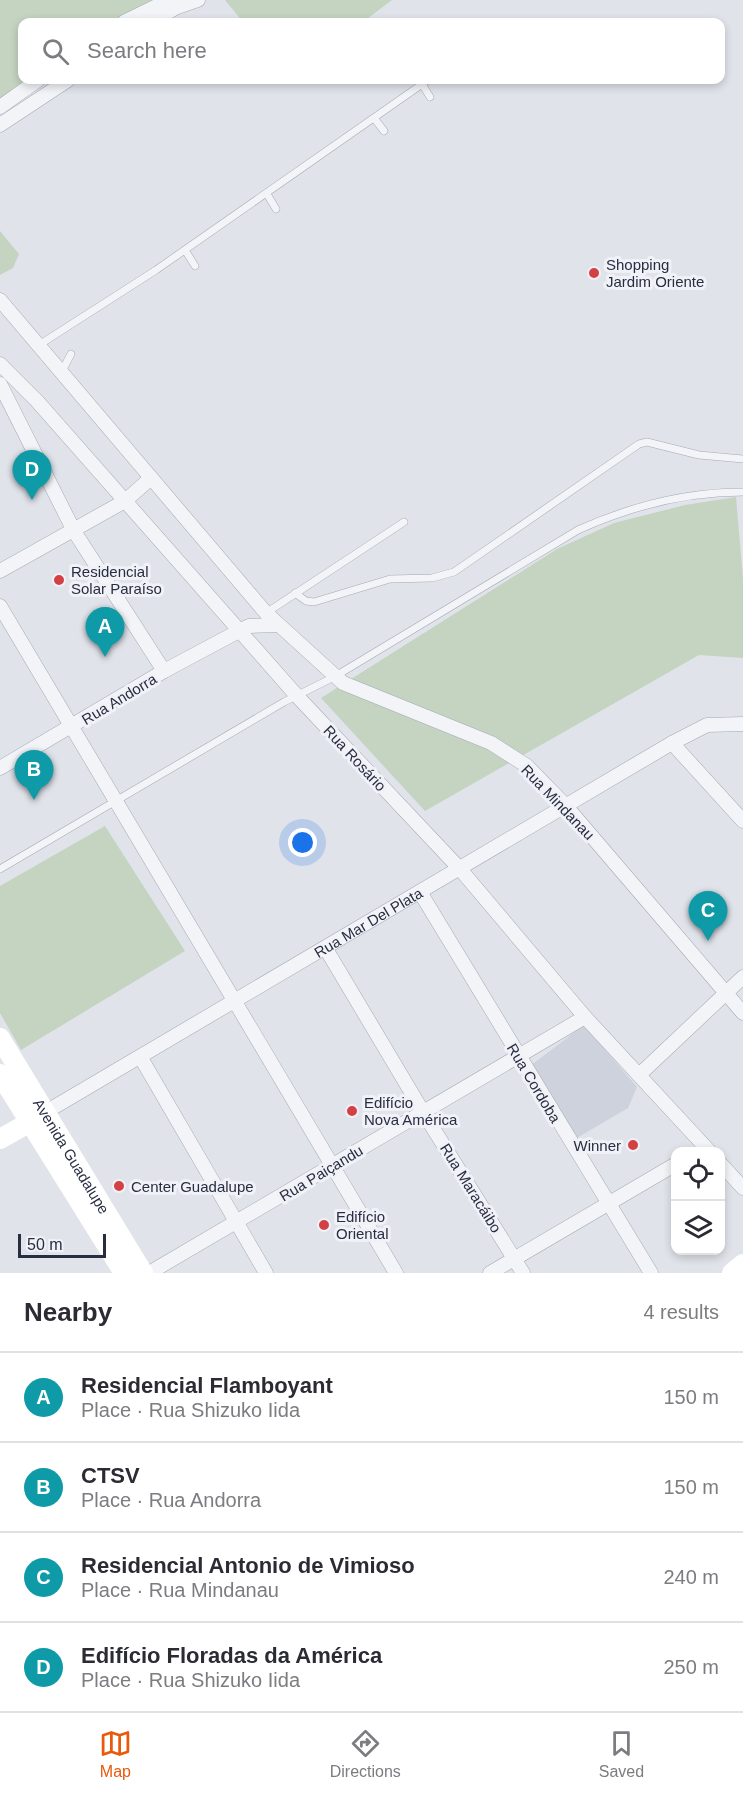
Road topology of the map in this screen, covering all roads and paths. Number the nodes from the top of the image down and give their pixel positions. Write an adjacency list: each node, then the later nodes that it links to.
1 (169, 0): 3 (street)
2 (198, 0): 4 (street)
3 (132, 18)
4 (159, 18)
5 (32, 84): 10 (street)
6 (62, 84): 12 (street)
7 (422, 84): 11 (lane)
8 (426, 84): 9 (lane)
9 (430, 97)
10 (0, 107)
11 (374, 118): 13 (lane); 14 (lane)
12 (0, 125)
13 (384, 131)
14 (267, 194): 15 (lane); 16 (lane)
15 (276, 208)
16 (185, 250): 17 (lane); 19 (lane)
17 (195, 266)
18 (0, 300): 19 (street)
19 (39, 345): 22 (street, Rua Mindanau)
20 (71, 354): 22 (lane)
21 (0, 364): 27 (street, Rua Rosário)
22 (61, 373): 25 (street, Rua Mindanau)
23 (0, 384): 29 (street)
24 (743, 459): 31 (lane)
25 (151, 478): 27 (street); 33 (street, Rua Mindanau)
26 (743, 492): 37 (lane)
27 (125, 501): 29 (street); 35 (street, Rua Rosário)
28 (404, 522): 31 (lane)
29 (74, 531): 30 (street); 36 (street)
30 (0, 571)
31 (295, 593): 33 (lane)
32 (0, 606): 40 (street)
33 (266, 613): 34 (street, Rua Mindanau)
34 (278, 625): 35 (street, Rua Andorra); 37 (street, Rua Mindanau)
35 (239, 631): 36 (street, Rua Andorra); 38 (street, Rua Rosário)
36 (164, 671): 40 (street, Rua Andorra)
37 (334, 677): 38 (lane); 44 (street, Rua Mindanau)
38 (297, 696): 43 (lane); 46 (street, Rua Rosário)
39 (743, 724): 41 (street, Rua Mar Del Plata)
40 (71, 728): 42 (street, Rua Andorra); 43 (street)
41 (672, 743): 44 (street, Rua Mar Del Plata); 45 (street)
42 (0, 768)
43 (114, 802): 47 (lane); 52 (street)
44 (565, 805): 46 (street, Rua Mar Del Plata); 51 (street, Rua Mindanau)
45 (743, 821)
46 (460, 868): 48 (street, Rua Mar Del Plata); 54 (street, Rua Rosário)
47 (0, 869)
48 (420, 892): 49 (street, Rua Mar Del Plata); 56 (street, Rua Cordoba)
49 (326, 949): 52 (street, Rua Mar Del Plata); 60 (street, Rua Maracáibo)
50 (743, 977): 51 (street)
51 (725, 994): 53 (street, Rua Mindanau); 59 (street)
52 (234, 1003): 57 (street, Rua Mar Del Plata); 65 (street)
53 (743, 1013)
54 (585, 1017): 56 (street, Rua Paiçandu); 59 (street, Rua Rosário)
55 (0, 1038): 61 (street, Avenida Guadalupe)
56 (518, 1057): 60 (street, Rua Paiçandu); 68 (street, Rua Cordoba)
57 (141, 1058): 61 (street, Rua Mar Del Plata); 69 (street)
58 (0, 1074): 61 (street, Avenida Guadalupe)
59 (639, 1075): 63 (street, Rua Rosário)
60 (423, 1112): 65 (street, Rua Paiçandu); 70 (street, Rua Maracáibo)
61 (37, 1118): 62 (street, Rua Mar Del Plata); 72 (street, Avenida Guadalupe); 73 (street, Avenida Guadalupe)
62 (0, 1139)
63 (701, 1147)
64 (671, 1166): 68 (street)
65 (332, 1167): 69 (street, Rua Paiçandu); 76 (street)
66 (725, 1168): 67 (street)
67 (743, 1188)
68 (608, 1205): 70 (street); 79 (street, Rua Cordoba)
69 (237, 1223): 74 (street, Rua Paiçandu); 75 (street)
70 (514, 1258): 77 (street); 78 (street, Rua Maracáibo)
71 (743, 1264): 80 (street)
72 (124, 1273)
73 (143, 1273)
74 (149, 1273)
75 (266, 1273)
76 (396, 1273)
77 (490, 1273)
78 (523, 1273)
79 (651, 1273)
80 (732, 1273)

